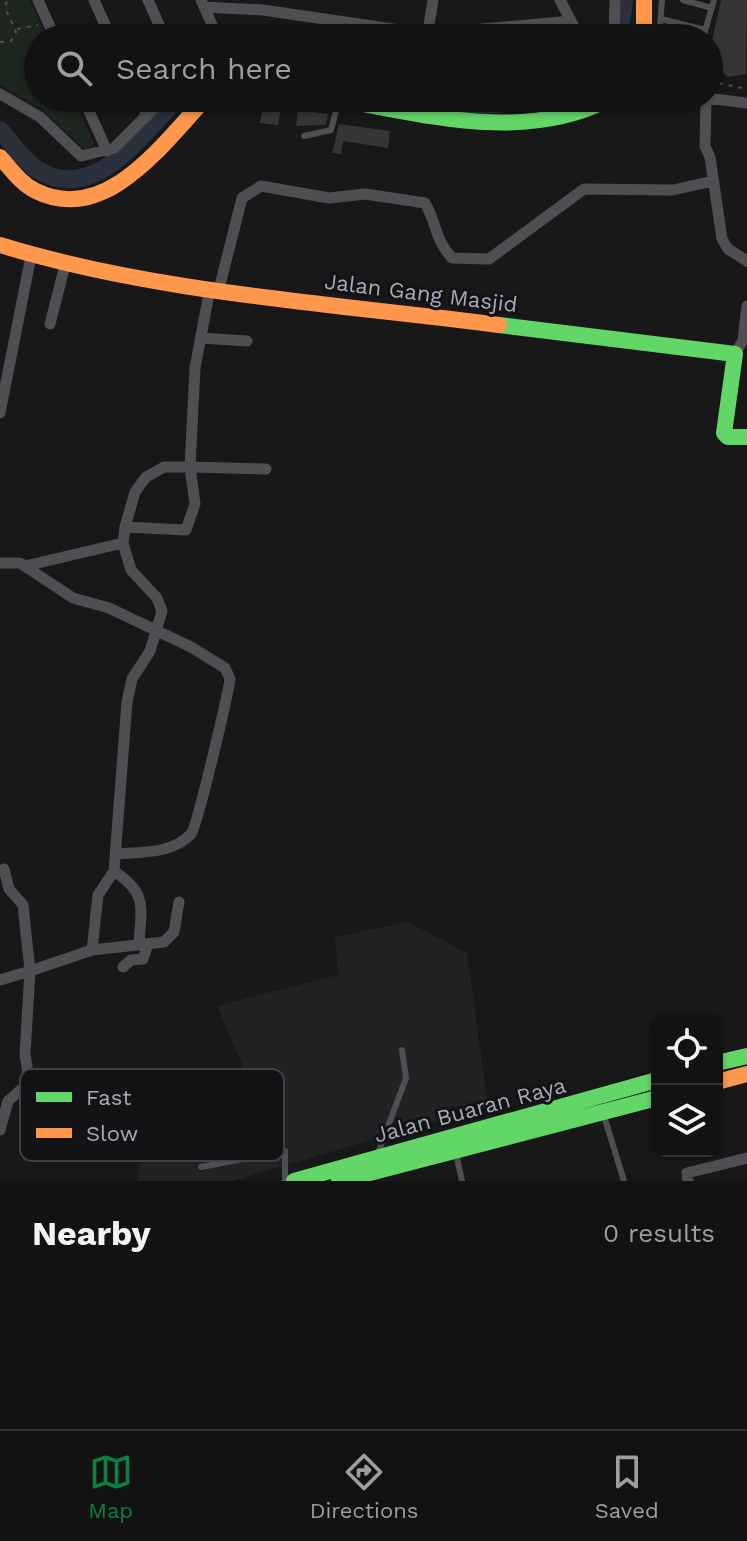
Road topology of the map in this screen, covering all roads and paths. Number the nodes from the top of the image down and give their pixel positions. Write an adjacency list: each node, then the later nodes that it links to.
1 (6, 0): 32 (path)
2 (38, 0): 15 (street)
3 (94, 0): 19 (street)
4 (148, 0): 20 (street)
5 (433, 0): 23 (street)
6 (560, 0): 16 (street)
7 (615, 0): 26 (street)
8 (644, 0): 27 (street)
9 (662, 0): 14 (lane)
10 (683, 0): 12 (lane)
11 (202, 4): 13 (street); 21 (street)
12 (713, 4): 30 (lane)
13 (260, 5): 22 (street)
14 (661, 19): 28 (lane); 29 (lane)
15 (47, 20): 17 (path); 18 (street)
16 (571, 21): 24 (street); 25 (street)
17 (33, 24)
18 (49, 24)
19 (105, 24)
20 (159, 24)
21 (211, 24)
22 (362, 24)
23 (429, 24)
24 (542, 24)
25 (573, 24)
26 (614, 24)
27 (644, 24)
28 (660, 24)
29 (675, 24)
30 (707, 24)
31 (24, 27): 32 (path)
32 (16, 29): 33 (path)
33 (0, 42)
34 (723, 84): 35 (path)
35 (747, 89)
36 (0, 94): 39 (street)
37 (723, 100): 38 (street)
38 (747, 103)
39 (24, 108)
40 (31, 112): 51 (street)
41 (89, 112): 51 (street)
42 (145, 112): 49 (street)
43 (151, 112): 49 (street)
44 (192, 112): 52 (street)
45 (334, 112): 50 (lane)
46 (417, 112): 47 (street)
47 (581, 112)
48 (706, 112): 53 (street)
49 (147, 116): 51 (street)
50 (304, 136)
51 (107, 151)
52 (0, 157)
53 (713, 181): 56 (street); 58 (street)
54 (0, 245): 55 (street, Jalan Gang Masjid)
55 (31, 256): 57 (street, Jalan Gang Masjid); 65 (street)
56 (747, 261)
57 (65, 265): 58 (street, Jalan Gang Masjid); 60 (street)
58 (214, 288): 62 (street); 64 (street, Jalan Gang Masjid)
59 (747, 306): 61 (street)
60 (50, 324)
61 (746, 324): 64 (street)
62 (201, 338): 63 (street); 67 (street)
63 (247, 341)
64 (735, 354): 66 (street)
65 (0, 413)
66 (747, 437)
67 (190, 467): 68 (street); 69 (street); 69 (street)
68 (266, 469)
69 (125, 527): 70 (street)
70 (123, 543): 72 (street); 73 (street)
71 (3, 562): 72 (street)
72 (24, 566): 73 (street)
73 (157, 632): 74 (street); 74 (street)
74 (116, 854): 76 (street)
75 (4, 869): 81 (street)
76 (114, 871): 78 (street); 79 (street)
77 (179, 902): 78 (street)
78 (144, 944): 79 (street); 80 (street)
79 (92, 950): 81 (street)
80 (123, 967)
81 (30, 971): 82 (street); 86 (street)
82 (0, 980)
83 (402, 1050): 96 (lane)
84 (747, 1056): 85 (street)
85 (723, 1062)
86 (27, 1069)
87 (746, 1077): 88 (street)
88 (723, 1081)
89 (651, 1082): 96 (street, Jalan Buaran Raya)
90 (20, 1090): 93 (street)
91 (651, 1100): 92 (street, Jalan Buaran Raya)
92 (603, 1112): 95 (street, Jalan Buaran Raya); 104 (lane)
93 (0, 1130)
94 (284, 1151): 100 (lane)
95 (456, 1152): 102 (street, Jalan Buaran Raya); 103 (lane)
96 (379, 1158): 101 (street, Jalan Buaran Raya)
97 (747, 1158): 105 (street)
98 (232, 1161): 99 (lane)
99 (201, 1167)
100 (285, 1181)
101 (294, 1181)
102 (339, 1181)
103 (462, 1181)
104 (624, 1181)
105 (688, 1181)

